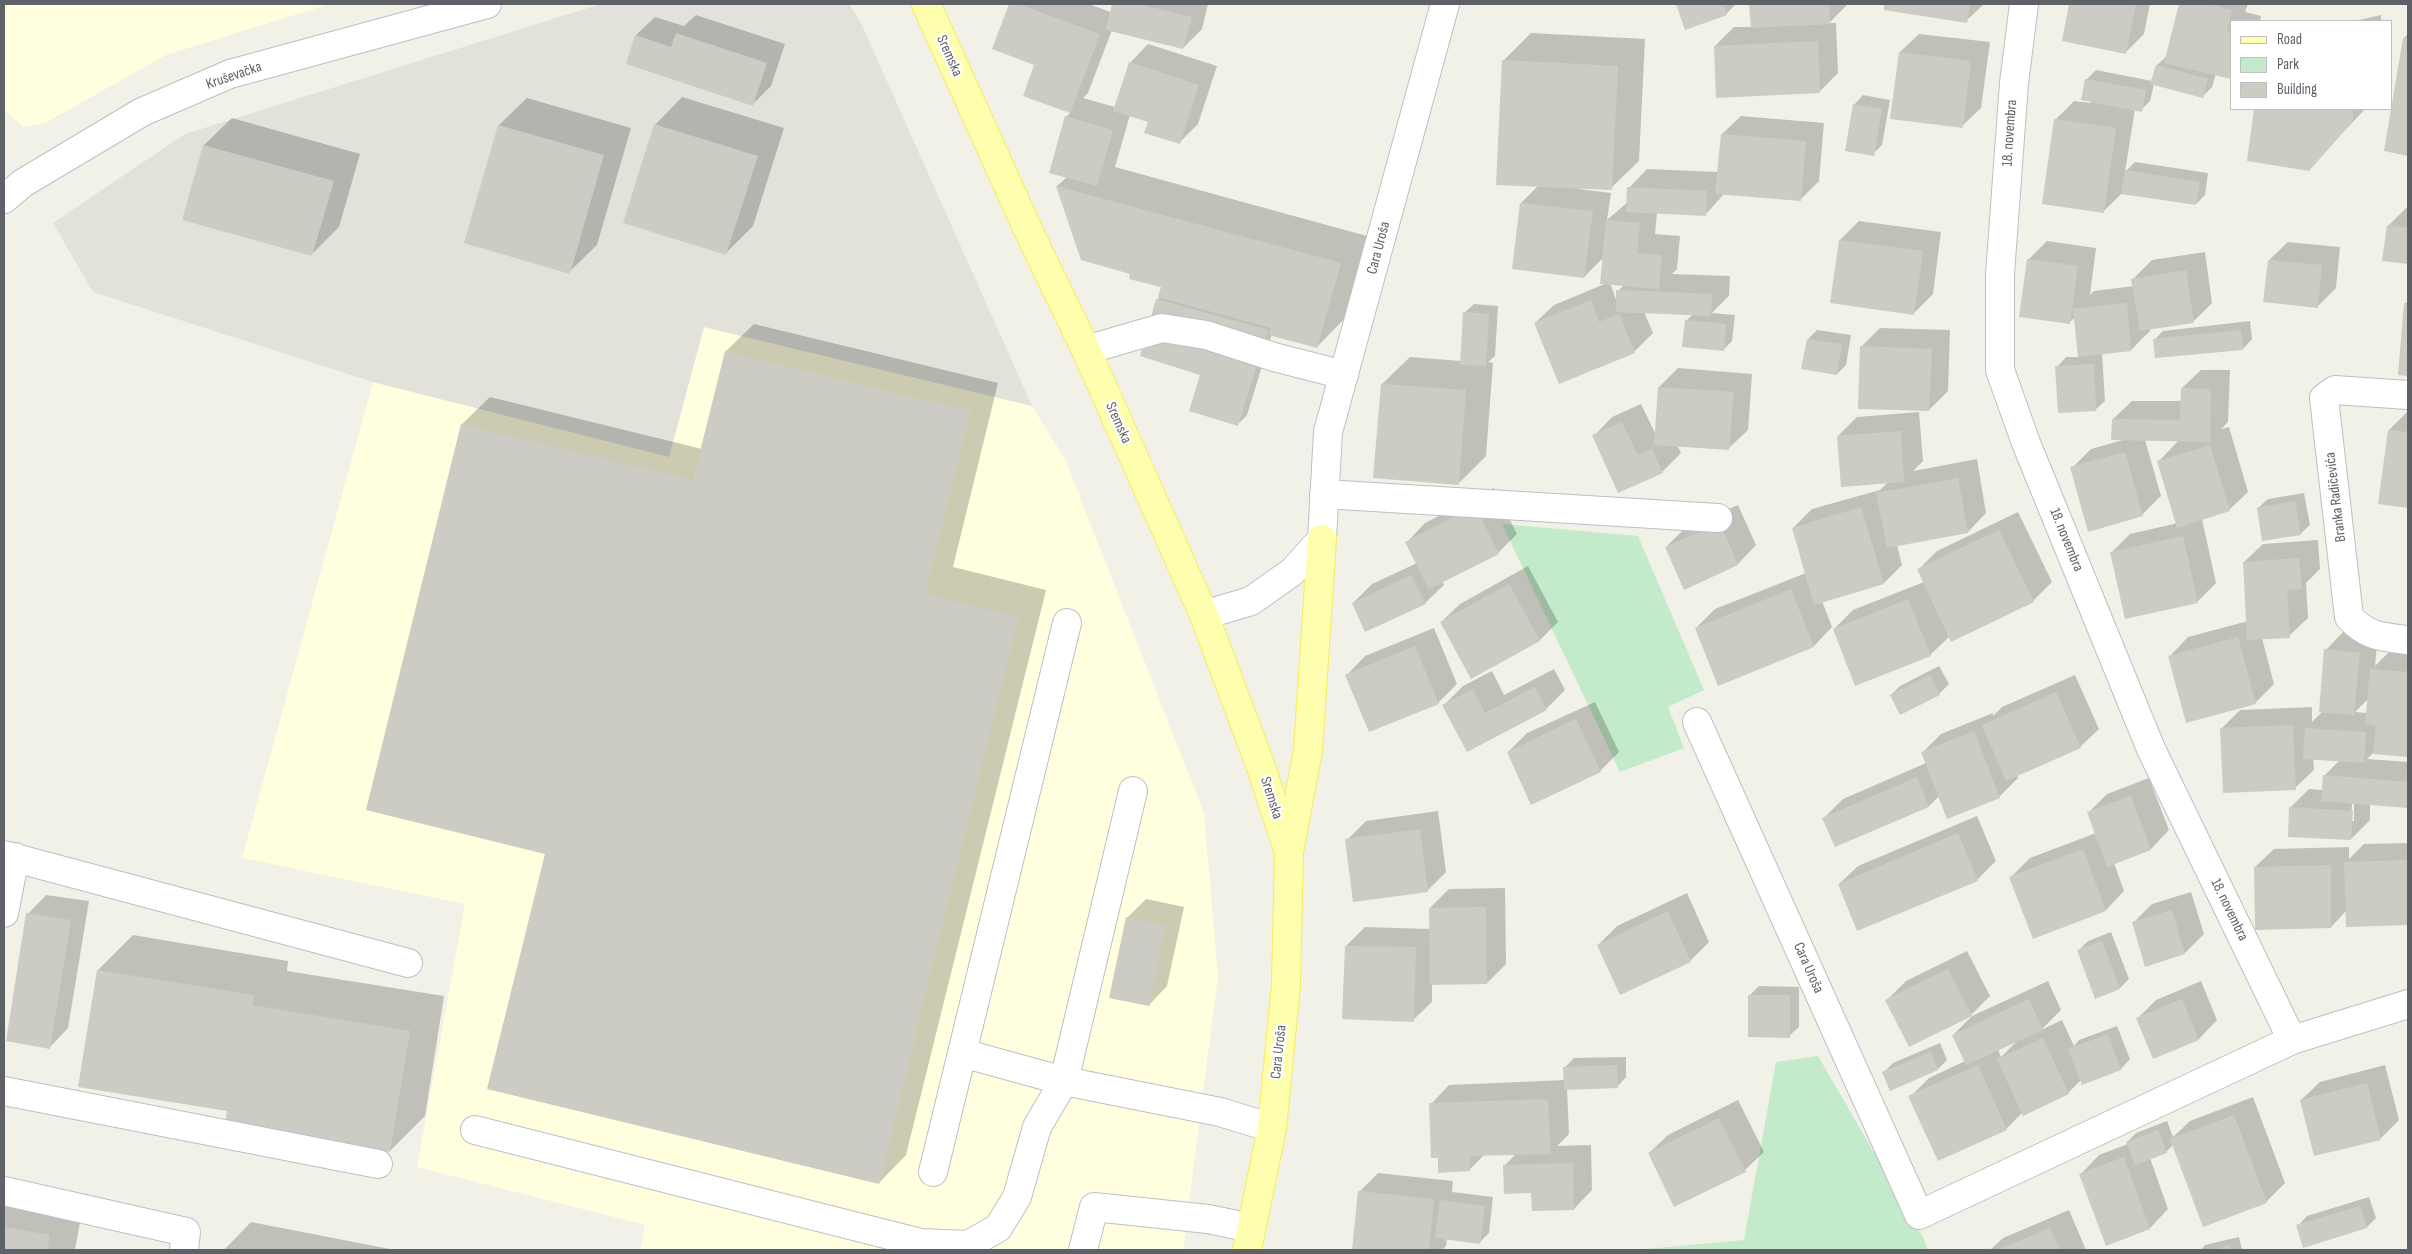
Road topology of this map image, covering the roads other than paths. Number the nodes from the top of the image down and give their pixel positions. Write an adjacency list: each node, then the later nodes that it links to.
1 (487, 4): 5 (street, Kruševačka)
2 (926, 4): 6 (main road, Sremska)
3 (1445, 4): 7 (street, Cara Uroša)
4 (2024, 4): 22 (street, 18. novembra)
5 (4, 199)
6 (1086, 350): 7 (street); 12 (main road, Sremska)
7 (1344, 374): 9 (street, Cara Uroša)
8 (2408, 395): 14 (street, Branka Radičevića)
9 (1324, 494): 10 (street); 11 (street, Cara Uroša)
10 (1718, 518)
11 (1322, 539): 12 (street); 17 (main road)
12 (1204, 615): 17 (main road, Sremska)
13 (1067, 623): 23 (street)
14 (2408, 640)
15 (1697, 722): 22 (street, Cara Uroša)
16 (1133, 791): 24 (street)
17 (1289, 852): 26 (main road, Cara Uroša)
18 (9, 856): 19 (street); 20 (street)
19 (4, 913)
20 (408, 963)
21 (2408, 1004): 22 (street)
22 (2292, 1040)
23 (962, 1053): 24 (street); 29 (street)
24 (1064, 1081): 26 (street); 27 (street)
25 (4, 1091): 28 (street)
26 (1272, 1128): 31 (main road, Cara Uroša)
27 (475, 1130)
28 (378, 1164)
29 (933, 1172)
30 (4, 1191): 32 (street)
31 (1249, 1239): 33 (street)
32 (184, 1250)
33 (1083, 1250)

